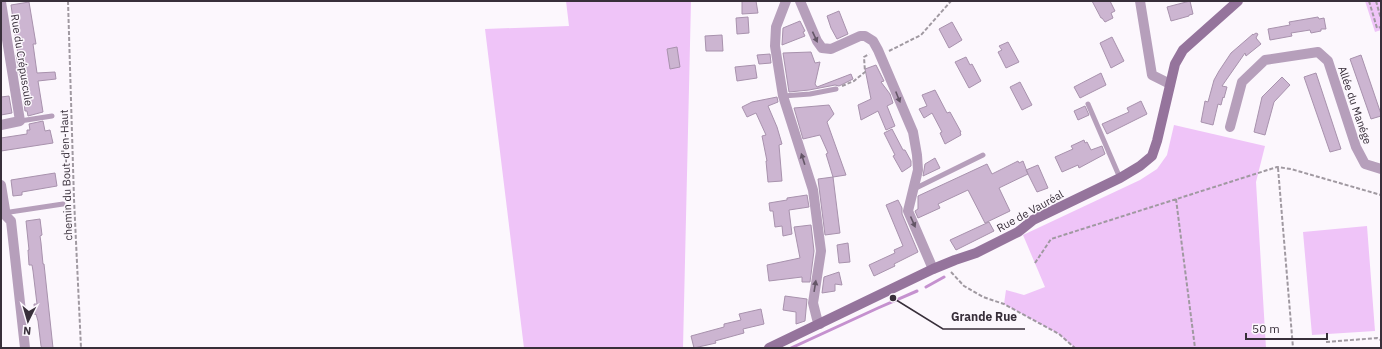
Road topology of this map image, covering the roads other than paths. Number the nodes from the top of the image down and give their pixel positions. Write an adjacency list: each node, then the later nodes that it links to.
1 (786, 1): 9 (street)
2 (800, 1): 19 (street, one-way to 19)
3 (1140, 1): 7 (street)
4 (1238, 1): 7 (main road, Rue de Vauréal)
5 (1, 2): 6 (street, Rue du Crépuscule)
6 (3, 37): 12 (street, Rue du Crépuscule)
7 (1170, 84): 17 (main road, Rue de Vauréal)
8 (836, 90): 9 (lane)
9 (783, 96): 23 (street, one-way to 9)
10 (1088, 104): 17 (lane)
11 (52, 116): 12 (lane, Rue du Crépuscule)
12 (20, 121): 13 (street, Rue du Crépuscule)
13 (1, 125)
14 (1230, 127): 16 (street, Allée du Manége)
15 (983, 155): 19 (lane)
16 (1381, 169)
17 (1120, 178): 22 (main road, Rue de Vauréal)
18 (1, 185): 21 (street)
19 (914, 189): 22 (street, one-way to 22)
20 (63, 204): 21 (lane)
21 (3, 215): 24 (street)
22 (933, 269): 23 (main road, Rue de Vauréal)
23 (820, 324): 25 (main road, Rue de Vauréal)
24 (25, 348)
25 (770, 348)

